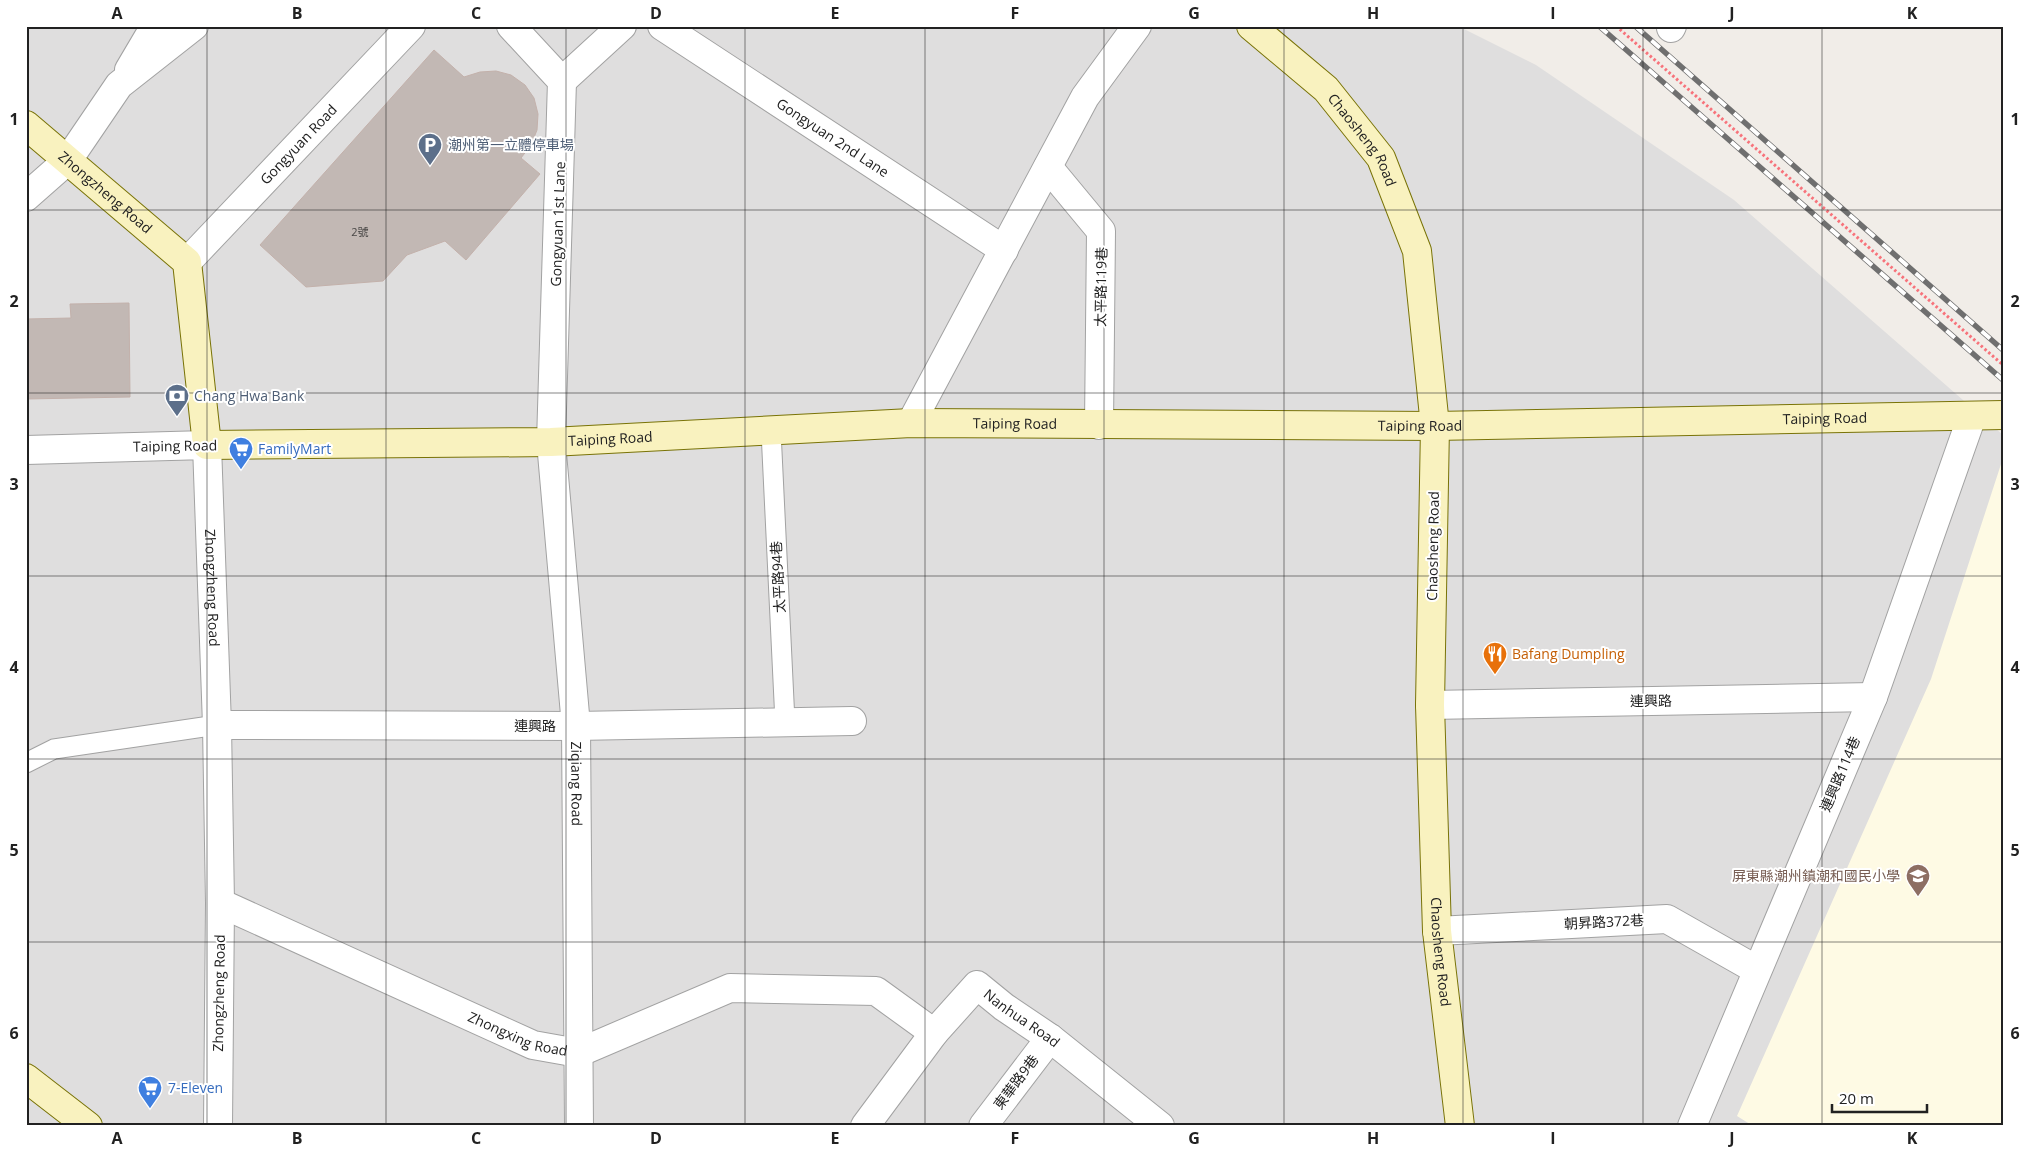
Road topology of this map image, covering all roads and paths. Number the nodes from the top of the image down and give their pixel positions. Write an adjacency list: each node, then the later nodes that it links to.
1 (155, 26): 11 (street)
2 (194, 26): 11 (street)
3 (411, 26): 17 (street, Gongyuan Road)
4 (511, 26): 10 (street)
5 (622, 26): 10 (street)
6 (662, 26): 16 (street, Gongyuan 2nd Lane)
7 (1137, 26): 14 (street)
8 (1252, 26): 23 (main road, Chaosheng Road)
9 (1616, 26): 18 (path)
10 (562, 81): 25 (street, Gongyuan 1st Lane)
11 (119, 85): 13 (street)
12 (26, 125): 13 (main road, Zhongzheng Road)
13 (68, 160): 15 (street); 17 (main road, Zhongzheng Road)
14 (1048, 168): 16 (street); 22 (street, 太平路119巷)
15 (26, 197)
16 (1004, 250): 21 (street)
17 (187, 262): 26 (main road, Zhongzheng Road)
18 (2003, 365)
19 (2003, 415): 20 (main road, Taiping Road)
20 (1972, 416): 23 (main road, Taiping Road); 28 (street, 連興路114巷)
21 (911, 423): 22 (main road, Taiping Road); 24 (main road, Taiping Road)
22 (1099, 425): 23 (main road, Taiping Road)
23 (1435, 426): 29 (main road, Chaosheng Road)
24 (771, 431): 25 (main road, Taiping Road); 31 (lane, 太平路94巷)
25 (551, 442): 26 (main road, Taiping Road); 33 (street, Ziqiang Road)
26 (207, 445): 27 (street, Taiping Road); 32 (street, Zhongzheng Road)
27 (26, 450)
28 (1872, 697): 29 (street, 連興路); 37 (street, 連興路114巷)
29 (1430, 706): 36 (main road, Chaosheng Road)
30 (852, 721): 31 (street, 連興路)
31 (785, 722): 33 (street, 連興路)
32 (217, 725): 33 (street, 連興路); 34 (lane); 35 (street, Zhongzheng Road)
33 (576, 726): 40 (street, Ziqiang Road)
34 (26, 762)
35 (220, 903): 40 (street, Zhongxing Road); 43 (street, Zhongzheng Road)
36 (1437, 931): 37 (street, 朝昇路372巷); 48 (main road, Chaosheng Road)
37 (1757, 970): 49 (street, 連興路114巷)
38 (934, 1033): 39 (street, Nanhua Road); 40 (street, Zhongxing Road); 45 (street, Nanhua Road)
39 (1050, 1038): 46 (street, 東華路9巷); 47 (street, Nanhua Road)
40 (578, 1053): 44 (street, Ziqiang Road)
41 (26, 1078): 42 (main road)
42 (88, 1126)
43 (218, 1126)
44 (579, 1126)
45 (865, 1126)
46 (983, 1126)
47 (1160, 1126)
48 (1460, 1126)
49 (1692, 1126)

